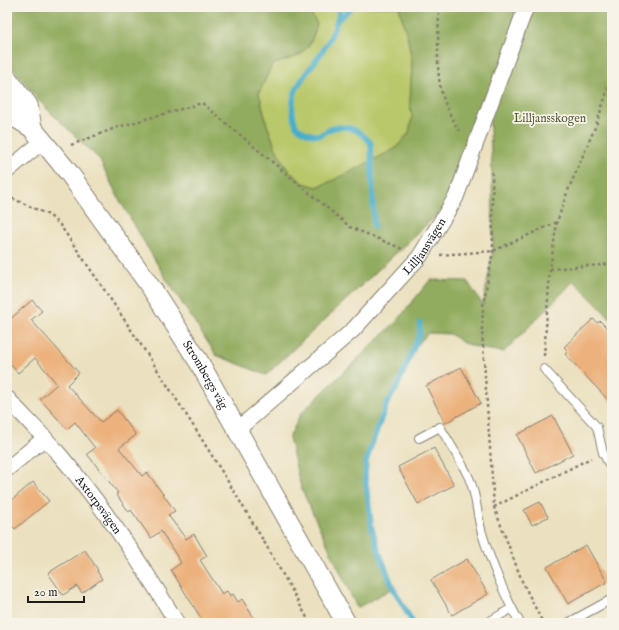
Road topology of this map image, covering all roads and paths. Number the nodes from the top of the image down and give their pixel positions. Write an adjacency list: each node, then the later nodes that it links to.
1 (439, 7): 6 (path)
2 (526, 7): 13 (street, Lilljansvägen)
3 (612, 77): 11 (path)
4 (7, 78): 7 (street)
5 (7, 107): 7 (street)
6 (459, 130)
7 (43, 141): 8 (street); 13 (path); 18 (street, Strombergs väg)
8 (7, 171)
9 (492, 172): 12 (path)
10 (7, 196): 29 (path)
11 (557, 222): 12 (path); 15 (path)
12 (493, 250): 13 (path); 24 (path)
13 (420, 256): 18 (street, Lilljansvägen)
14 (612, 264): 15 (path)
15 (550, 269): 16 (path)
16 (544, 369): 21 (lane)
17 (7, 398): 19 (street, Axtorpsvägen)
18 (238, 429): 30 (street, Strombergs väg)
19 (45, 438): 22 (street); 28 (street, Axtorpsvägen)
20 (419, 438): 25 (lane)
21 (602, 452): 23 (lane); 24 (path)
22 (7, 469)
23 (612, 470)
24 (494, 507): 25 (path); 33 (path)
25 (477, 510): 27 (lane)
26 (612, 599): 34 (lane)
27 (512, 608): 31 (lane); 32 (lane)
28 (177, 623)
29 (310, 623)
30 (346, 623)
31 (487, 623)
32 (520, 623)
33 (543, 623)
34 (568, 623)

